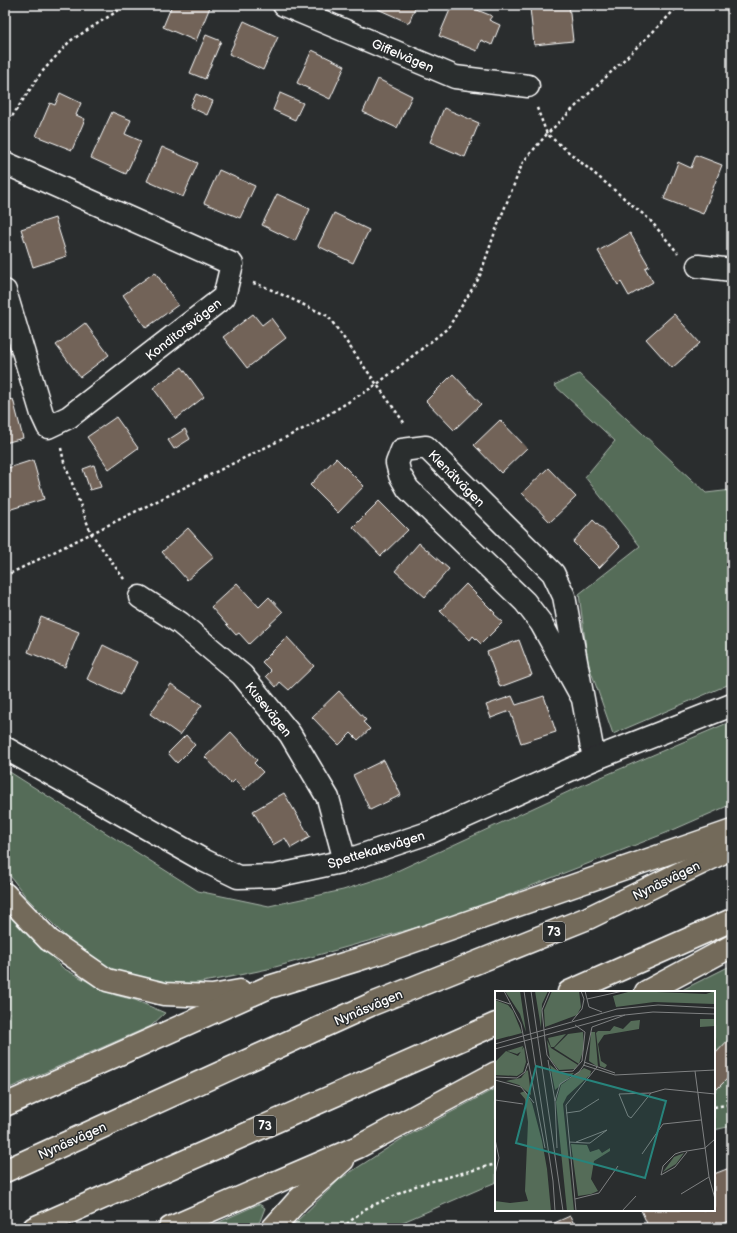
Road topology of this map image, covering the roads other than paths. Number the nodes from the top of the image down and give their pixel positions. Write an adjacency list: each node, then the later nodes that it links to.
1 (284, 5): 2 (street, Giffelvägen)
2 (528, 86)
3 (5, 162): 6 (street, Konditorsvägen)
4 (698, 266): 5 (street)
5 (732, 270)
6 (5, 291)
7 (140, 597): 14 (street, Kusevägen)
8 (582, 697): 8 (street, Klenätvägen); 11 (street, Klenätvägen)
9 (732, 705): 11 (street, Spettekaksvägen)
10 (5, 748): 14 (street, Spettekaksvägen)
11 (594, 759): 14 (street, Spettekaksvägen)
12 (732, 831): 18 (highway)
13 (732, 848): 25 (highway, Nynäsvägen / 73)
14 (345, 861)
15 (5, 894): 18 (highway)
16 (732, 920): 19 (highway)
17 (732, 946): 20 (highway)
18 (269, 987): 23 (highway)
19 (570, 991)
20 (648, 991)
21 (495, 1024): 26 (highway, 73)
22 (495, 1074): 24 (highway)
23 (5, 1105)
24 (358, 1147): 27 (highway); 28 (highway)
25 (5, 1171)
26 (34, 1228)
27 (170, 1228)
28 (273, 1228)

